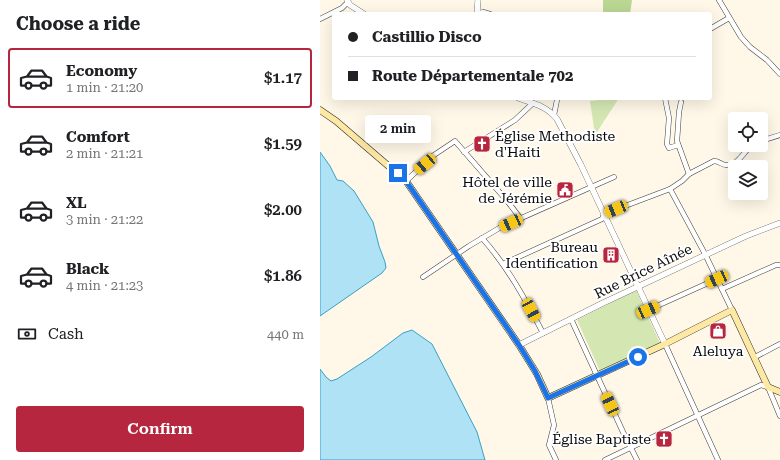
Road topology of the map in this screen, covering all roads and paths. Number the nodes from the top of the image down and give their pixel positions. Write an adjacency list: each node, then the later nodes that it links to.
1 (478, 0): 6 (street)
2 (719, 0): 8 (street)
3 (348, 1): 4 (street); 5 (street)
4 (334, 12)
5 (361, 12)
6 (477, 12)
7 (332, 13): 9 (street)
8 (729, 18): 10 (street); 11 (street)
9 (320, 19)
10 (712, 28)
11 (780, 74)
12 (523, 100): 16 (street)
13 (557, 100): 18 (street)
14 (665, 100): 21 (street)
15 (681, 102): 21 (street)
16 (532, 104): 18 (street); 22 (street)
17 (320, 110): 26 (main road)
18 (554, 115): 27 (street)
19 (780, 135): 20 (street)
20 (768, 139)
21 (678, 145): 24 (street)
22 (464, 152): 26 (street); 30 (street)
23 (745, 152): 24 (street)
24 (689, 174): 28 (street)
25 (614, 177): 27 (street)
26 (406, 181): 33 (main road)
27 (592, 187): 29 (street); 30 (street)
28 (670, 189): 29 (street); 34 (street)
29 (604, 214): 35 (street); 39 (street)
30 (520, 219): 32 (street)
31 (780, 224): 34 (street, Rue Brice Aînée)
32 (482, 238): 33 (street); 35 (street)
33 (458, 254): 37 (street); 47 (main road)
34 (705, 254): 38 (street); 39 (street, Rue Brice Aînée)
35 (503, 264): 44 (street)
36 (780, 265): 40 (street)
37 (423, 277)
38 (717, 279): 40 (street); 41 (street)
39 (637, 286): 41 (street); 43 (street, Rue Brice Aînée)
40 (722, 289): 42 (street)
41 (648, 310): 45 (street)
42 (732, 310): 45 (main road); 48 (main road)
43 (571, 319): 44 (street, Rue Brice Aînée); 49 (street)
44 (543, 333): 47 (street, Rue Brice Aînée)
45 (665, 344): 49 (main road); 53 (street)
46 (780, 344): 48 (street)
47 (519, 345): 52 (main road)
48 (755, 357): 50 (main road)
49 (597, 375): 52 (main road); 55 (street)
50 (768, 387): 51 (main road); 53 (street); 54 (street)
51 (780, 392)
52 (548, 398): 56 (street)
53 (698, 416): 55 (street); 59 (street)
54 (780, 416)
55 (632, 448): 57 (street); 58 (street)
56 (556, 460)
57 (605, 460)
58 (638, 460)
59 (718, 460)

